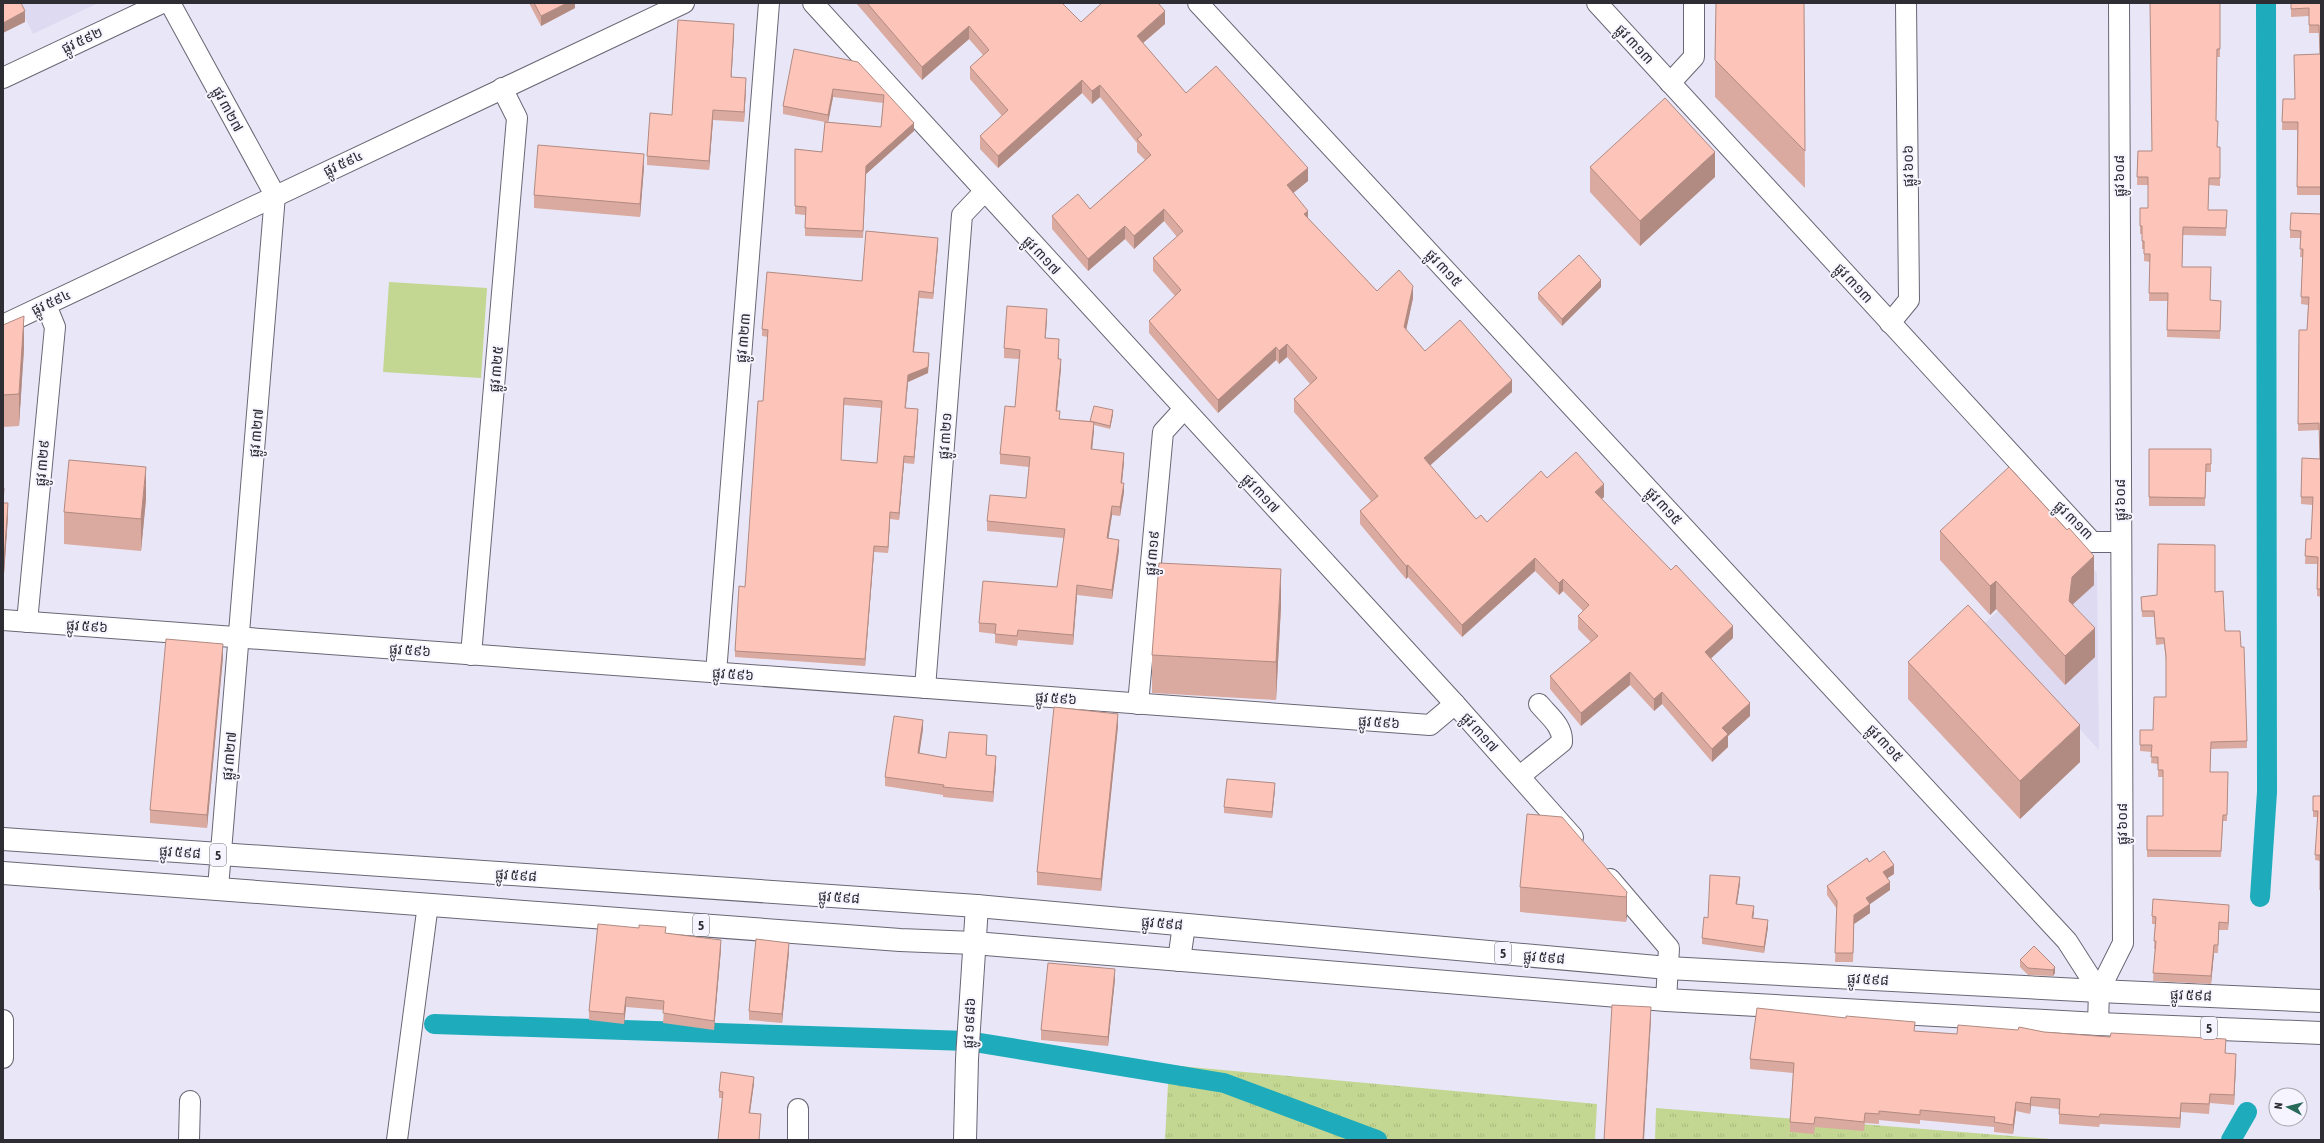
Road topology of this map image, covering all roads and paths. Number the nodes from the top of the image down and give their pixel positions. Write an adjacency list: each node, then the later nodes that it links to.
1 (162, 3): 11 (street, ផ្លូវ ៥៩២)
2 (170, 3): 15 (street, ផ្លូវ ៣២៧)
3 (684, 3): 13 (street, ផ្លូវ ៥៩៤)
4 (770, 3): 25 (street, ផ្លូវ ៣២៣)
5 (813, 3): 14 (street, ផ្លូវ ៣១៧)
6 (1198, 3): 41 (street, ផ្លូវ ៣១៥)
7 (1597, 3): 12 (street, ផ្លូវ ៣១៣)
8 (1694, 3): 12 (street)
9 (1906, 3): 17 (street, ផ្លូវ ៦០៦)
10 (2119, 3): 20 (street, ផ្លូវ ៦០៨)
11 (3, 78)
12 (1670, 82): 17 (street, ផ្លូវ ៣១៣)
13 (502, 88): 15 (street, ផ្លូវ ៥៩៤); 24 (street, ផ្លូវ ៣២៥)
14 (984, 192): 19 (street, ផ្លូវ ៣១៧); 26 (street, ផ្លូវ ៣២១)
15 (275, 195): 16 (street, ផ្លូវ ៥៩៤); 23 (street, ផ្លូវ ៣២៧)
16 (46, 305): 18 (street, ផ្លូវ ៥៩៤); 22 (street, ផ្លូវ ៣២៩)
17 (1890, 323): 20 (street, ផ្លូវ ៣១៣)
18 (3, 325)
19 (1184, 409): 27 (street, ផ្លូវ ៣១៩); 28 (street, ផ្លូវ ៣១៧)
20 (2120, 542): 41 (street, ផ្លូវ ៦០៨)
21 (3, 620): 22 (street, ផ្លូវ ៥៩៦)
22 (26, 622): 23 (street, ផ្លូវ ៥៩៦)
23 (239, 638): 24 (street, ផ្លូវ ៥៩៦); 32 (street, ផ្លូវ ៣២៧)
24 (471, 655): 25 (street, ផ្លូវ ៥៩៦)
25 (716, 673): 26 (street, ផ្លូវ ៥៩៦)
26 (925, 688): 27 (street, ផ្លូវ ៥៩៦)
27 (1138, 704): 28 (street, ផ្លូវ ៥៩៦)
28 (1455, 704): 30 (street, ផ្លូវ ៣១៧)
29 (1538, 704): 30 (street)
30 (1520, 776): 40 (street, ផ្លូវ ៣១៧)
31 (3, 839): 32 (main road, ផ្លូវ ៥៩៨ / 5)
32 (221, 855): 34 (street, ផ្លូវ ៣២៧); 36 (main road, ផ្លូវ ៥៩៨ / 5)
33 (3, 873): 34 (main road, 5)
34 (218, 888): 35 (main road, 5)
35 (428, 904): 38 (main road, 5); 51 (street)
36 (977, 906): 37 (main road, ផ្លូវ ៥៩៨ / 5); 38 (main road, ផ្លូវ ១៩៨៦)
37 (1184, 925): 39 (main road); 40 (main road, ផ្លូវ ៥៩៨ / 5)
38 (974, 943): 39 (main road, 5); 53 (main road, ផ្លូវ ១៩៨៦)
39 (1179, 960): 42 (main road, 5)
40 (1668, 968): 41 (main road, ផ្លូវ ៥៩៨ / 5); 42 (street, ផ្លូវ ៣១៧)
41 (2099, 992): 43 (main road, ផ្លូវ ៥៩៨ / 5); 45 (street)
42 (1666, 1000): 45 (main road, 5)
43 (2321, 1001)
44 (3, 1020): 47 (street)
45 (2098, 1024): 46 (main road, 5)
46 (2321, 1033)
47 (3, 1058)
48 (190, 1101): 50 (street)
49 (798, 1109): 52 (street)
50 (189, 1140)
51 (397, 1140)
52 (798, 1140)
53 (965, 1140)

